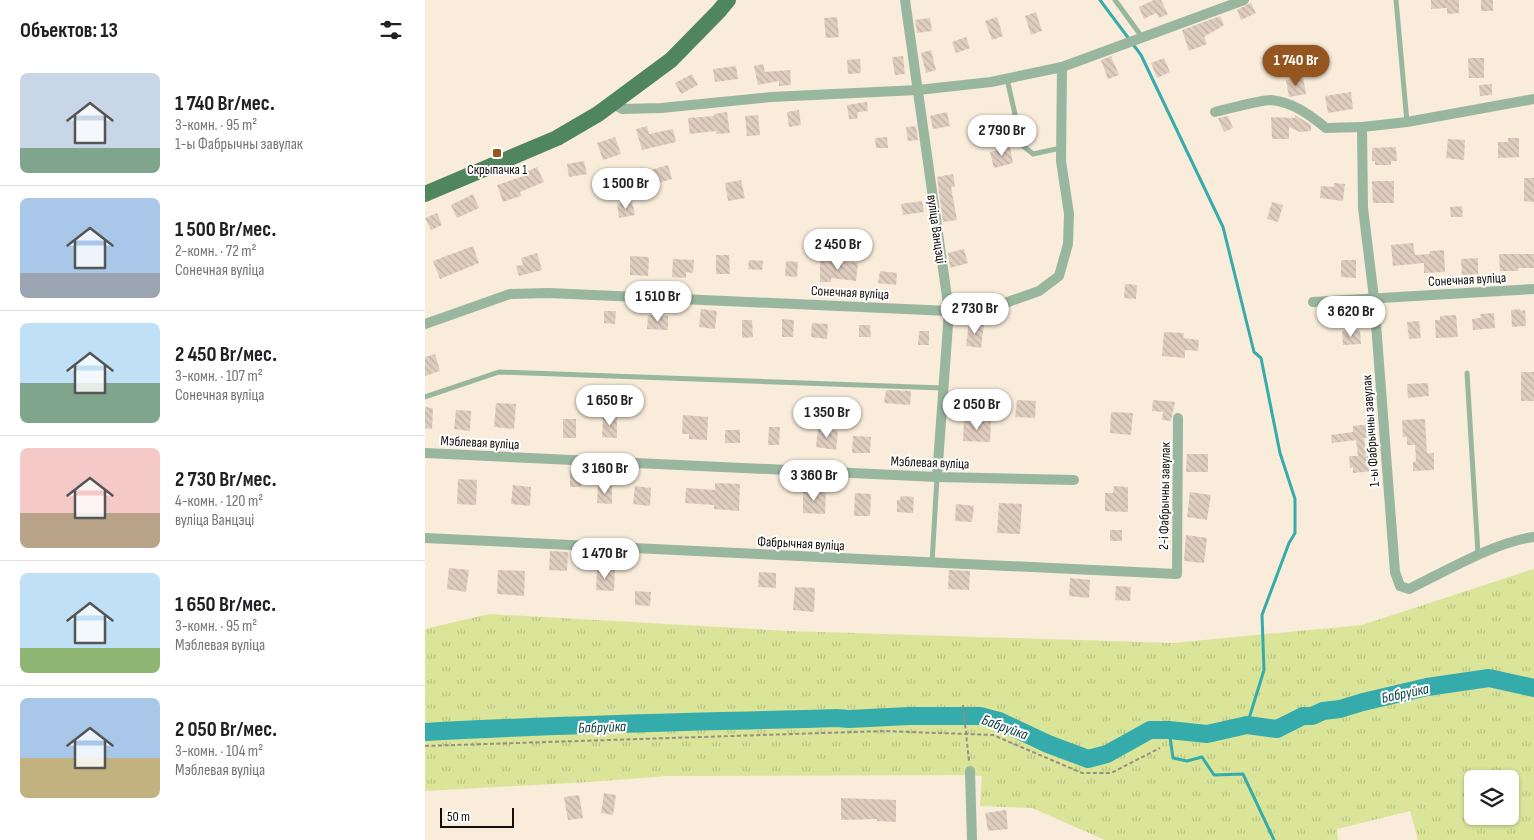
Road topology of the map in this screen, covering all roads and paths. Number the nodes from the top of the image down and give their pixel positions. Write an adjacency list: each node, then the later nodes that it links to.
1 (728, 0): 12 (main road)
2 (905, 0): 10 (street, вуліца Ванцэці)
3 (1115, 0): 7 (lane)
4 (1244, 0): 6 (street)
5 (1396, 0): 14 (lane)
6 (1230, 2): 7 (street)
7 (1140, 39): 8 (street)
8 (1062, 67): 9 (street); 16 (street)
9 (1007, 79): 10 (street); 16 (lane)
10 (918, 90): 12 (street); 21 (street, вуліца Ванцэці)
11 (1534, 99): 14 (street)
12 (613, 104): 17 (main road)
13 (1215, 112): 15 (street)
14 (1407, 122): 15 (street)
15 (1362, 128): 19 (street, 1-ы Фабрычны завулак)
16 (1061, 148): 21 (street)
17 (425, 194)
18 (1534, 289): 19 (street, Сонечная вуліца)
19 (1374, 298): 20 (street, Сонечная вуліца); 32 (street, 1-ы Фабрычны завулак)
20 (1313, 302)
21 (949, 311): 22 (street, Сонечная вуліца); 24 (street, вуліца Ванцэці)
22 (425, 324)
23 (1467, 373): 32 (lane)
24 (943, 388): 25 (lane); 28 (street, вуліца Ванцэці)
25 (425, 397)
26 (1179, 418): 34 (street, 2-і Фабрычны завулак)
27 (425, 453): 28 (street, Мэблевая вуліца)
28 (937, 477): 29 (street, Мэблевая вуліца); 33 (lane)
29 (1074, 480)
30 (1534, 537): 32 (street, 1-ы Фабрычны завулак)
31 (425, 538): 33 (street, Фабрычная вуліца)
32 (1478, 555)
33 (932, 563): 34 (street, Фабрычная вуліца)
34 (1177, 574)
35 (963, 705): 36 (path)
36 (967, 734): 37 (path); 38 (path); 39 (path)
37 (425, 746)
38 (1161, 748)
39 (970, 770): 40 (street)
40 (972, 840)

